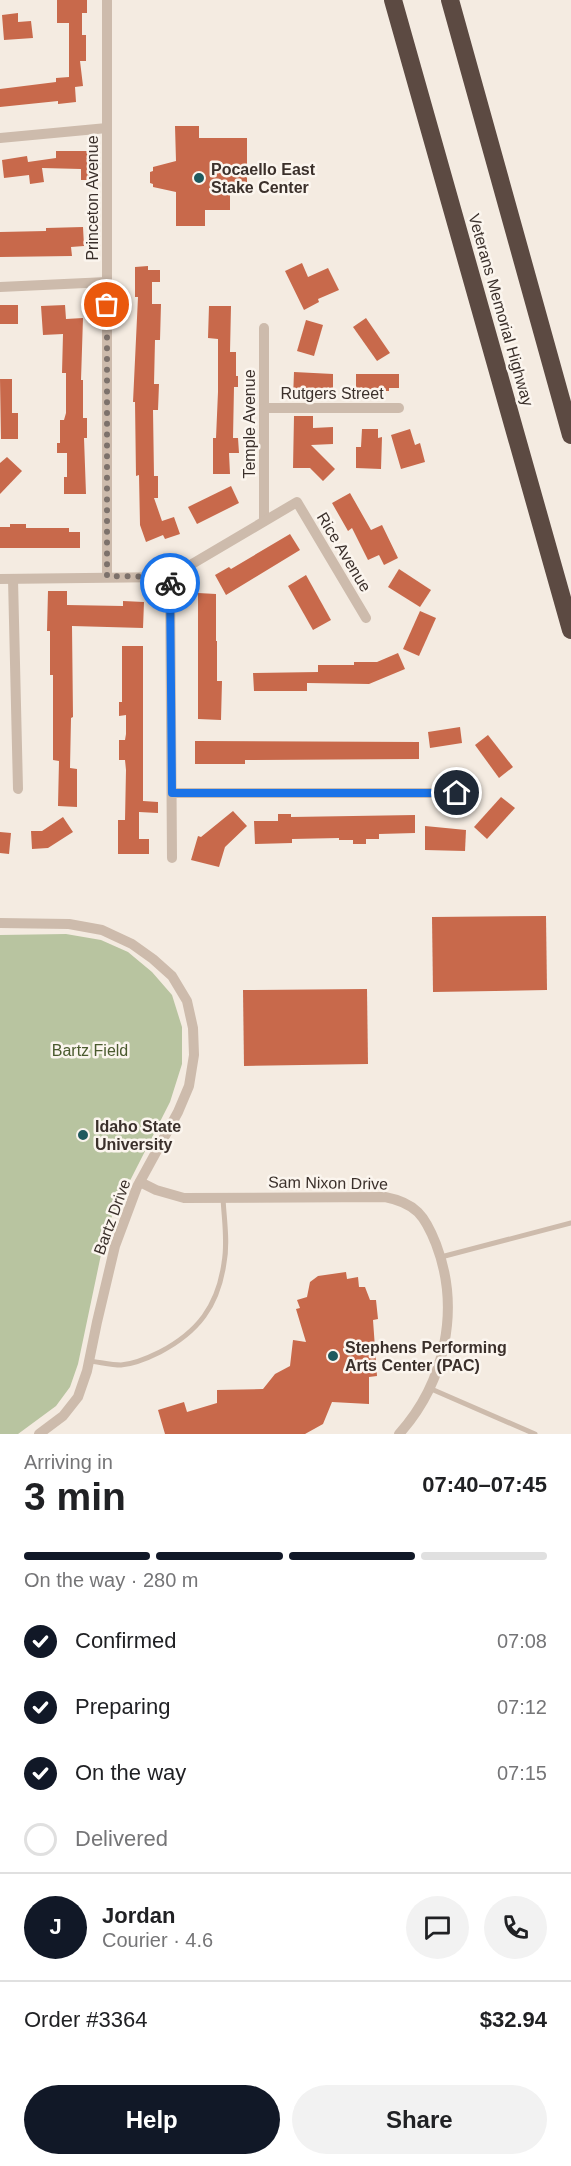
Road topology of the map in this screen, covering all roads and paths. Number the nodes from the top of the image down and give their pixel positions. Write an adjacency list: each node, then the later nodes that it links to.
1 (107, 0): 4 (street, Princeton Avenue)
2 (393, 0): 18 (highway, Veterans Memorial Highway)
3 (450, 0): 11 (highway, Veterans Memorial Highway)
4 (107, 128): 5 (street); 6 (street, Princeton Avenue)
5 (0, 138)
6 (107, 282): 7 (street); 13 (street, Princeton Avenue)
7 (0, 287)
8 (264, 328): 9 (street, Temple Avenue)
9 (265, 408): 10 (street, Rutgers Street); 12 (street, Temple Avenue)
10 (399, 408)
11 (571, 435)
12 (264, 519): 14 (street); 17 (street, Rice Avenue)
13 (107, 576): 14 (street); 16 (street)
14 (170, 577): 20 (street)
15 (0, 579): 16 (street)
16 (13, 579): 19 (street)
17 (366, 618)
18 (571, 630)
19 (18, 789)
20 (172, 793): 21 (street); 22 (street)
21 (457, 793)
22 (172, 858)
23 (0, 923): 24 (street, Bartz Drive)
24 (140, 1182): 25 (street, Sam Nixon Drive); 28 (street, Bartz Drive)
25 (223, 1198): 27 (street, Sam Nixon Drive); 28 (lane)
26 (571, 1222): 27 (lane)
27 (441, 1257): 29 (street, Sam Nixon Drive)
28 (89, 1361): 30 (street, Bartz Drive)
29 (429, 1388): 31 (street, Sam Nixon Drive); 32 (lane)
30 (39, 1434)
31 (399, 1434)
32 (534, 1434)

